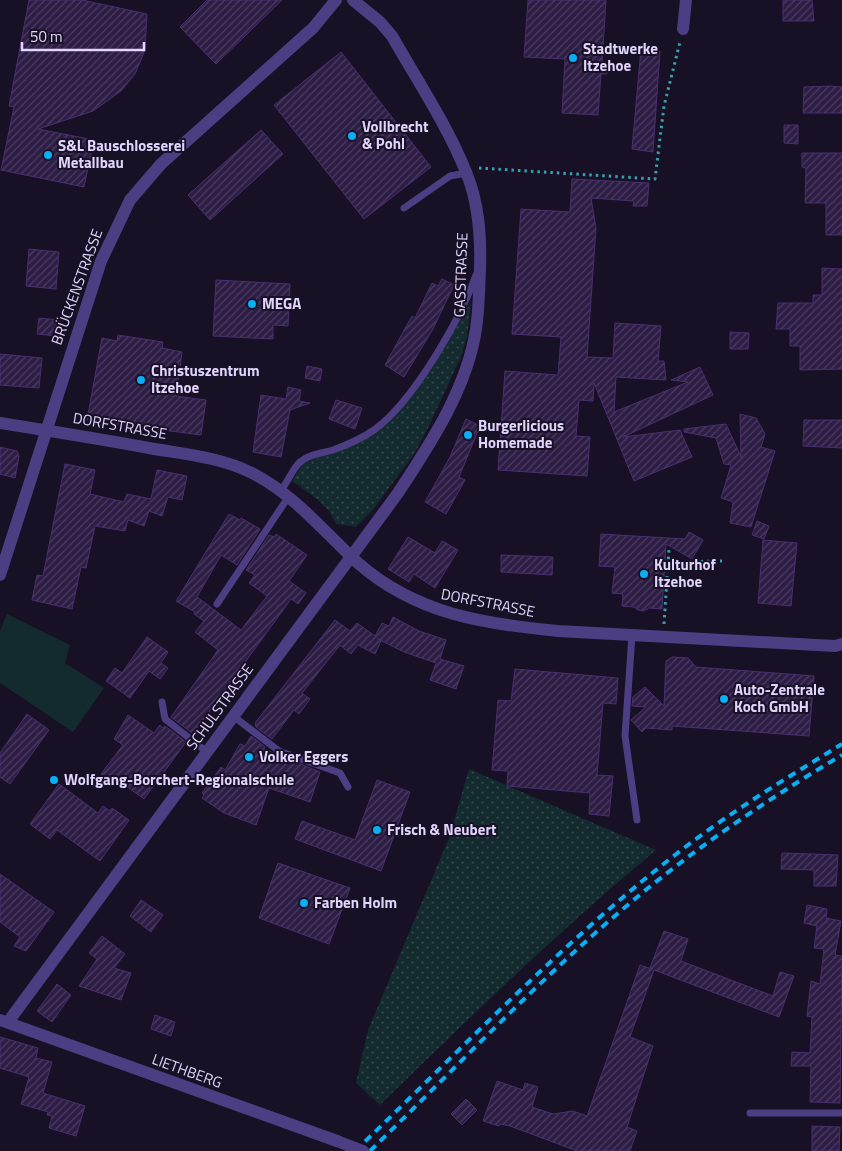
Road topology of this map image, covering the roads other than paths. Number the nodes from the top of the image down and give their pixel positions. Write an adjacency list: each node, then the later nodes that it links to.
1 (336, 0): 9 (street, BRÜCKENSTRASSE)
2 (352, 0): 5 (street, GASSTRASSE)
3 (686, 0): 4 (street)
4 (683, 29)
5 (465, 170): 6 (lane); 7 (street, GASSTRASSE)
6 (404, 208)
7 (480, 265): 10 (lane); 11 (street, GASSTRASSE)
8 (0, 423): 9 (street, DORFSTRASSE)
9 (46, 430): 10 (street, DORFSTRASSE); 12 (street, BRÜCKENSTRASSE)
10 (285, 493): 11 (street, DORFSTRASSE); 13 (lane)
11 (351, 556): 14 (street, DORFSTRASSE); 17 (street, SCHULSTRASSE)
12 (0, 574)
13 (217, 604)
14 (632, 635): 15 (street, DORFSTRASSE); 20 (lane)
15 (842, 644)
16 (162, 702): 18 (lane)
17 (233, 716): 18 (street, SCHULSTRASSE); 19 (lane)
18 (207, 752): 21 (street, SCHULSTRASSE)
19 (348, 787)
20 (637, 820)
21 (4, 1021): 24 (street, LIETHBERG, bridge)
22 (750, 1112): 23 (lane)
23 (842, 1113)
24 (363, 1151)

